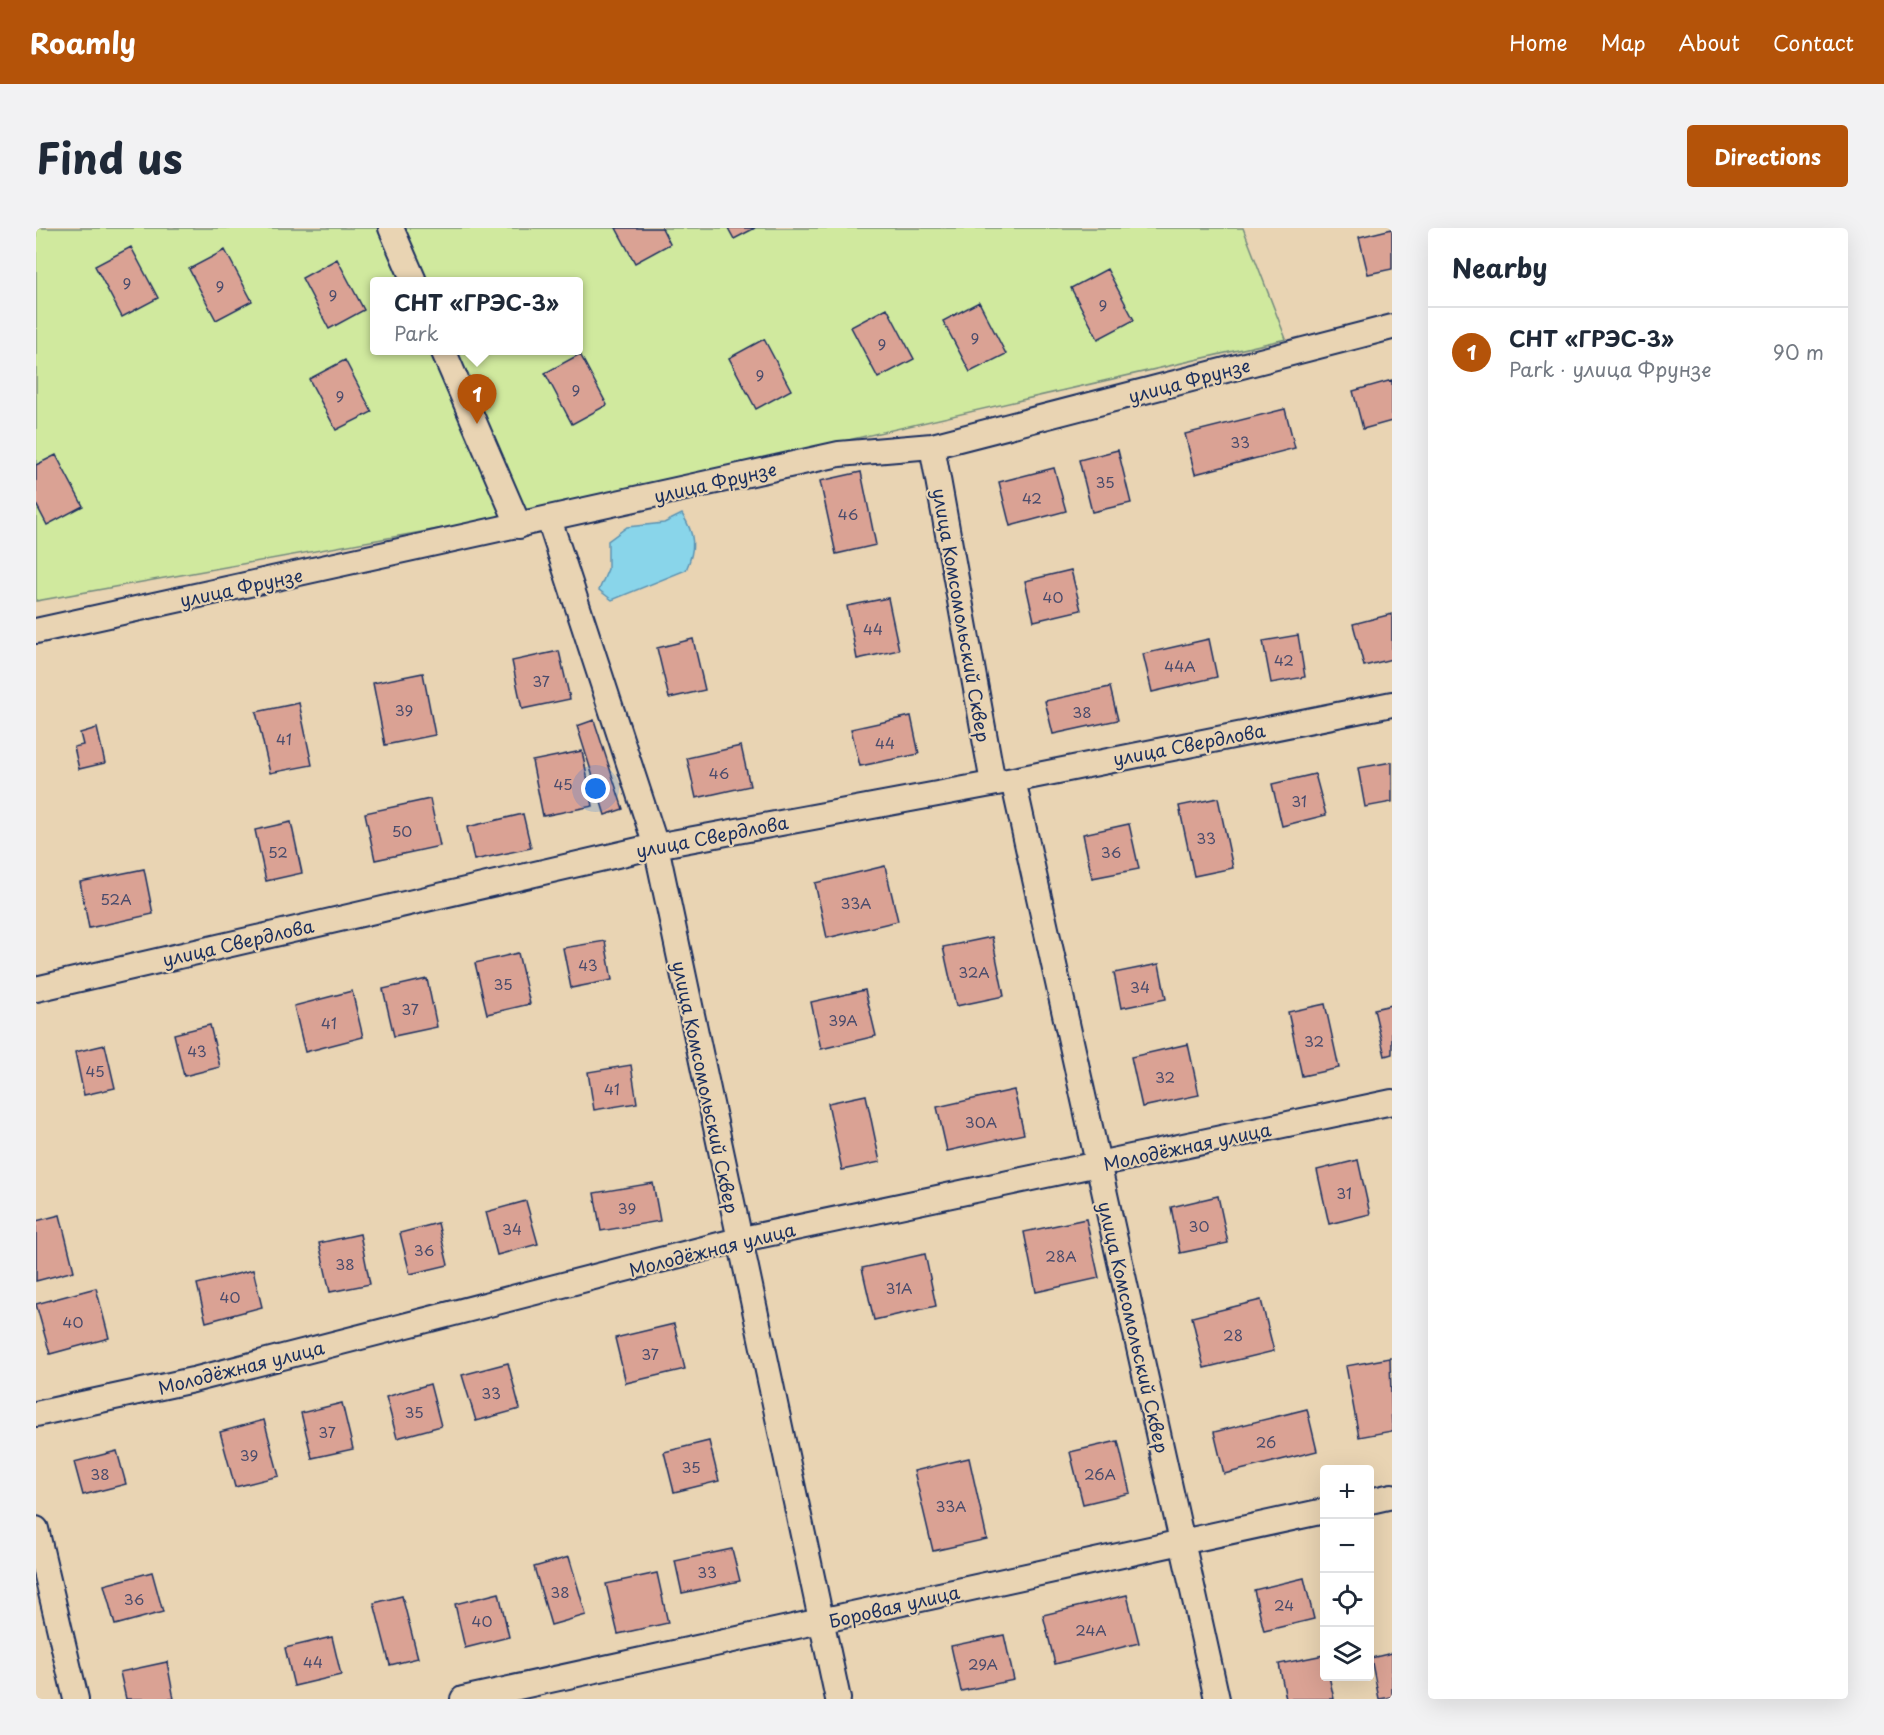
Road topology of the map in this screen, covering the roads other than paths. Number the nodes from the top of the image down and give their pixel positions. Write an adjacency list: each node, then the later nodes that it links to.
1 (391, 228): 2 (street)
2 (412, 277)
3 (1392, 327): 5 (street, улица Фрунзе)
4 (445, 355): 7 (street)
5 (932, 446): 6 (street, улица Фрунзе); 10 (street, улица Комсомольский Сквер)
6 (549, 519): 7 (street, улица Фрунзе); 11 (street, улица Комсомольский Сквер)
7 (519, 526): 8 (street, улица Фрунзе)
8 (36, 631)
9 (1392, 704): 10 (street, улица Свердлова)
10 (1003, 782): 11 (street, улица Свердлова); 14 (street, улица Комсомольский Сквер)
11 (656, 846): 12 (street, улица Свердлова); 15 (street, улица Комсомольский Сквер)
12 (36, 989)
13 (1392, 1102): 14 (street, Молодёжная улица)
14 (1097, 1165): 15 (street, Молодёжная улица); 21 (street, улица Комсомольский Сквер)
15 (738, 1240): 16 (street, Молодёжная улица); 22 (street, улица Комсомольский Сквер)
16 (36, 1413)
17 (1392, 1496): 18 (street)
18 (1374, 1500)
19 (1320, 1512): 21 (street, Боровая улица)
20 (36, 1529): 23 (street)
21 (1182, 1542): 22 (street, Боровая улица); 26 (street, улица Комсомольский Сквер)
22 (822, 1622): 24 (street, Боровая улица); 25 (street, улица Комсомольский Сквер)
23 (76, 1699)
24 (463, 1699)
25 (838, 1699)
26 (1217, 1699)

